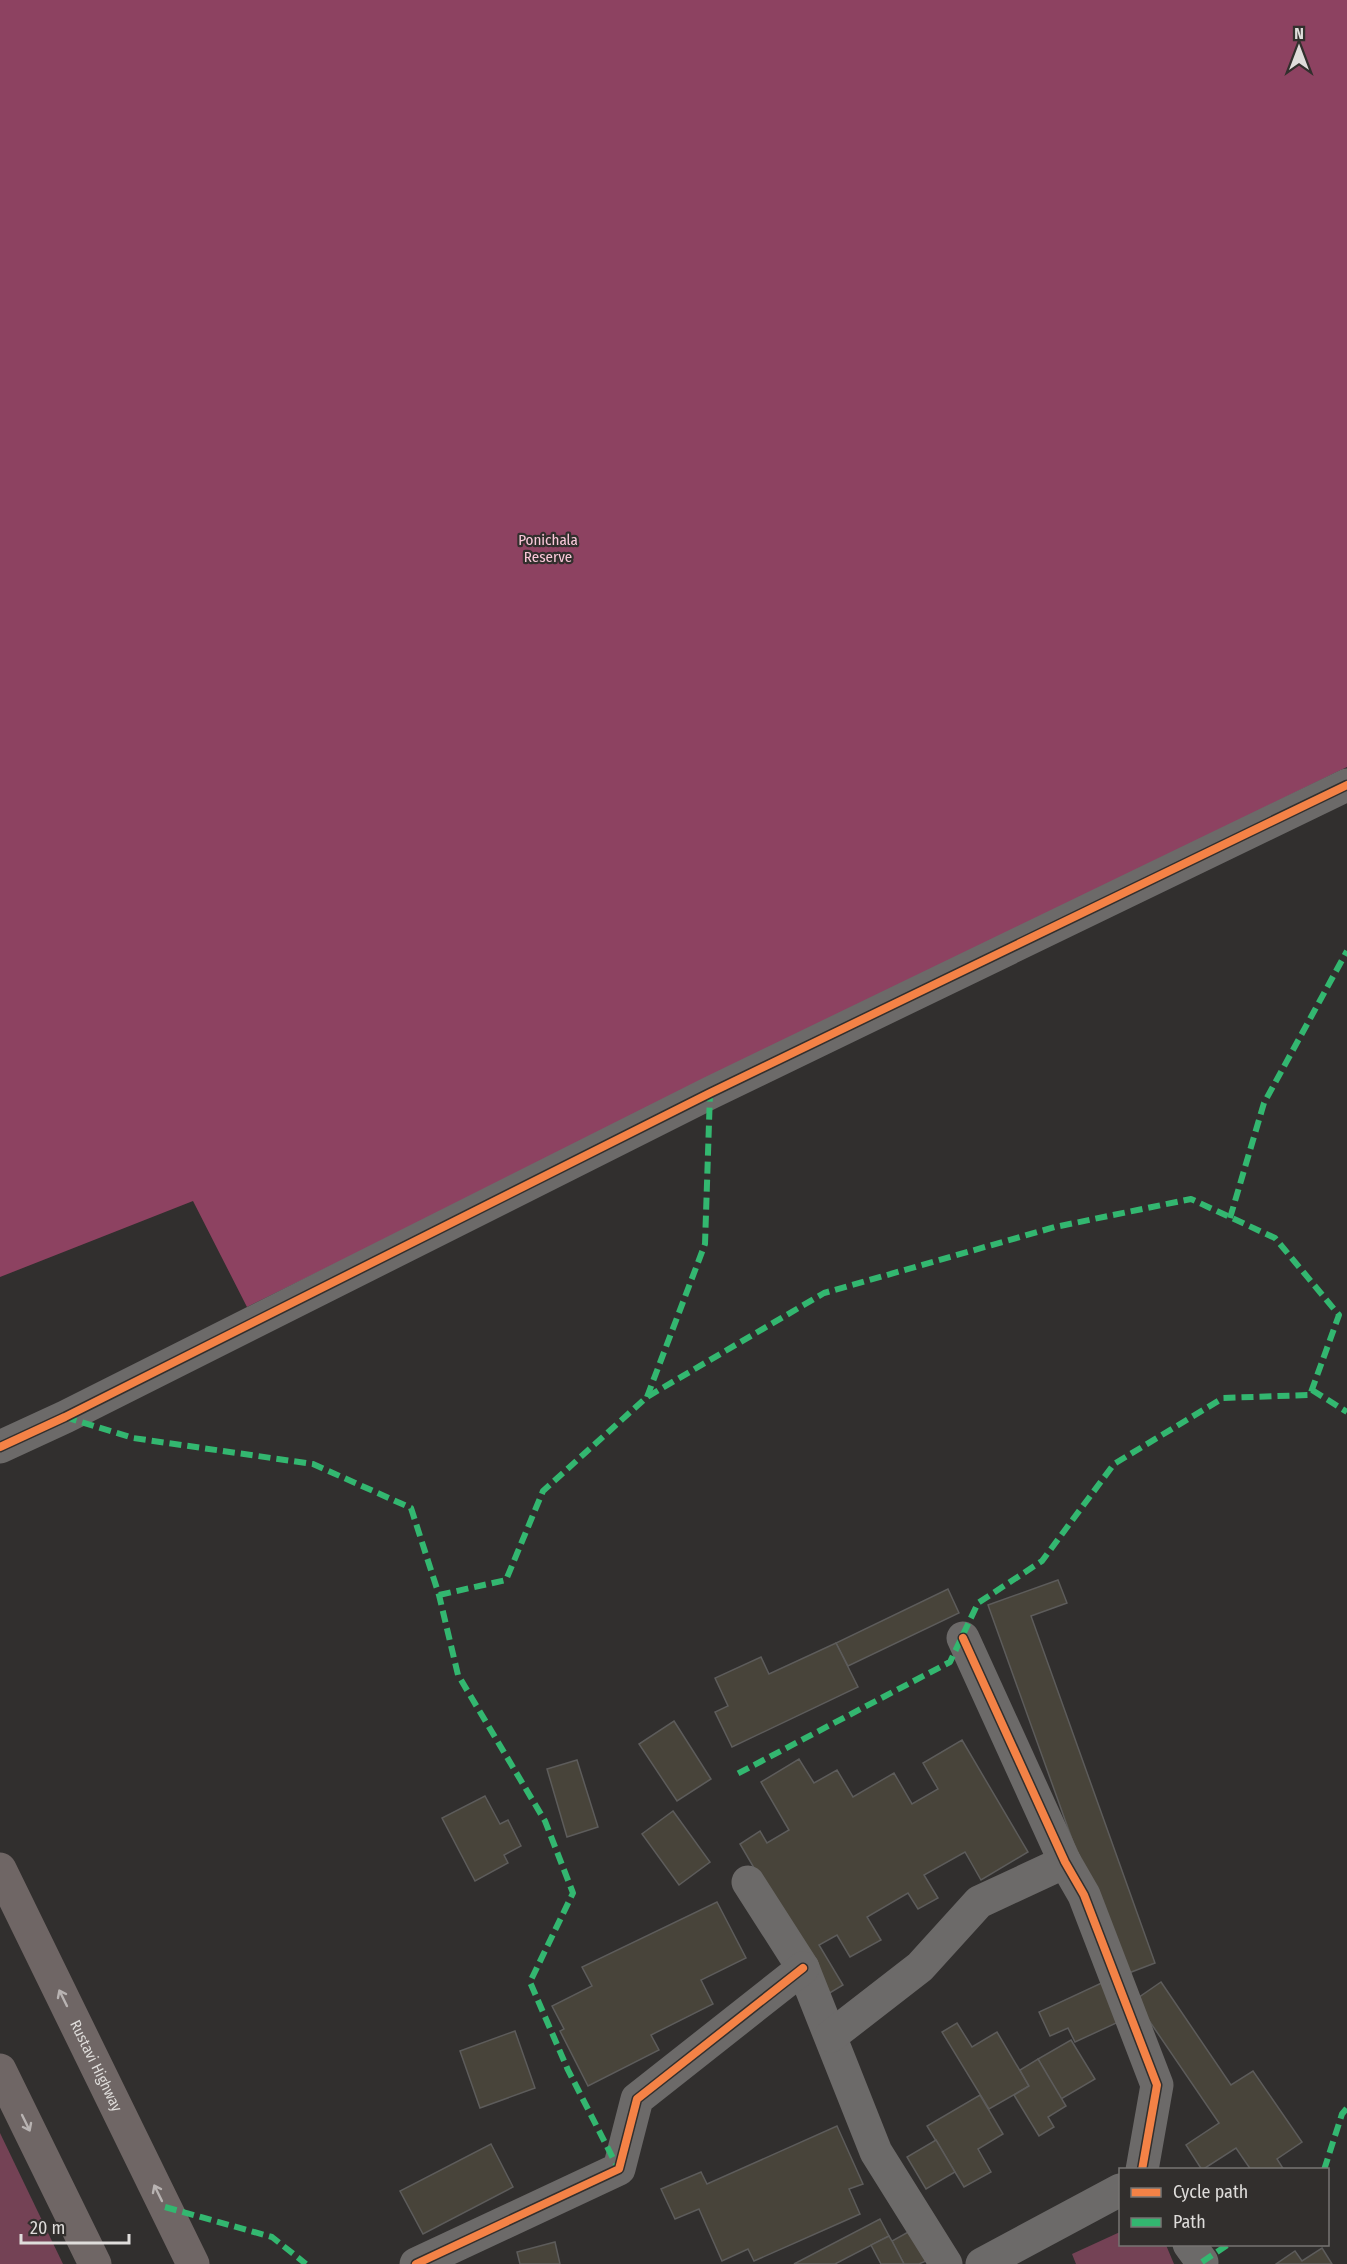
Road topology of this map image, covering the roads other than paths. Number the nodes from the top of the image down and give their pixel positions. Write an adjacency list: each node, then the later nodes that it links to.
1 (1347, 785): 2 (street)
2 (0, 1447)
3 (963, 1638): 4 (street)
4 (1065, 1862): 8 (street); 10 (street)
5 (0, 1869): 13 (highway, Rustavi Highway, one-way to 5)
6 (748, 1882): 7 (street)
7 (803, 1968): 8 (street); 14 (street)
8 (831, 2036): 15 (street)
9 (0, 2070): 12 (highway, one-way to 12)
10 (1142, 2168)
11 (1119, 2191): 16 (street)
12 (95, 2264)
13 (193, 2264)
14 (416, 2264)
15 (946, 2264)
16 (982, 2264)

